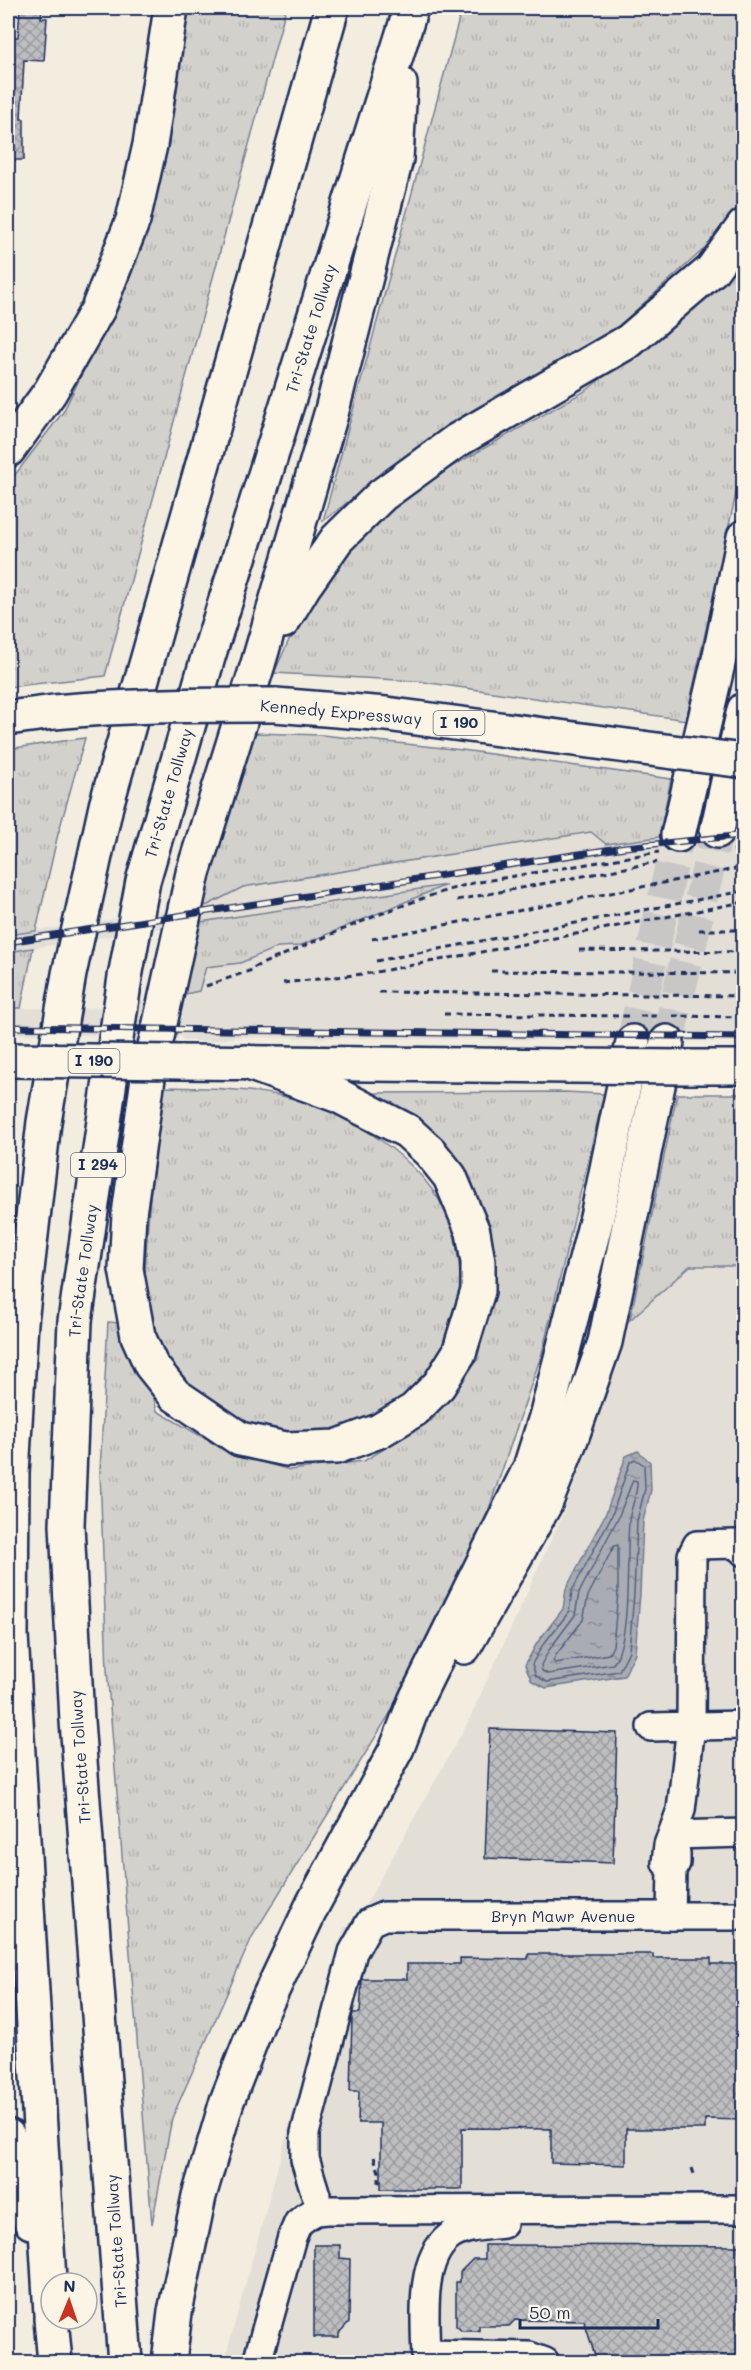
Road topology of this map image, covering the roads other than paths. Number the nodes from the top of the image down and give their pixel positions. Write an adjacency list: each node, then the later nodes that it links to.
1 (171, 8): 5 (highway)
2 (331, 8): 32 (highway)
3 (407, 21): 7 (highway); 36 (highway, Tri-State Tollway / I 294)
4 (744, 226): 7 (highway)
5 (8, 450)
6 (744, 537): 12 (highway)
7 (258, 664): 16 (highway)
8 (744, 710): 11 (highway)
9 (8, 718): 10 (highway, Kennedy Expressway / I 190, bridge)
10 (744, 761)
11 (725, 837)
12 (673, 843)
13 (633, 1041): 22 (highway)
14 (667, 1042): 22 (highway)
15 (8, 1060): 16 (highway, I 190, bridge)
16 (246, 1062): 17 (highway, I 190, bridge)
17 (744, 1067)
18 (744, 1552): 20 (street)
19 (744, 1725): 20 (street)
20 (691, 1726): 21 (street); 24 (street)
21 (651, 1727)
22 (397, 1748): 37 (highway)
23 (744, 1833): 24 (street)
24 (673, 1835): 25 (street)
25 (671, 1916): 26 (street, Bryn Mawr Avenue); 28 (street, Bryn Mawr Avenue)
26 (744, 1916)
27 (8, 2136): 31 (highway)
28 (316, 2194)
29 (538, 2209): 30 (street); 34 (street); 38 (street)
30 (744, 2209)
31 (46, 2271)
32 (48, 2271)
33 (52, 2331): 35 (highway)
34 (426, 2358): 39 (street)
35 (55, 2362)
36 (124, 2362)
37 (169, 2362)
38 (257, 2362)
39 (545, 2362)

